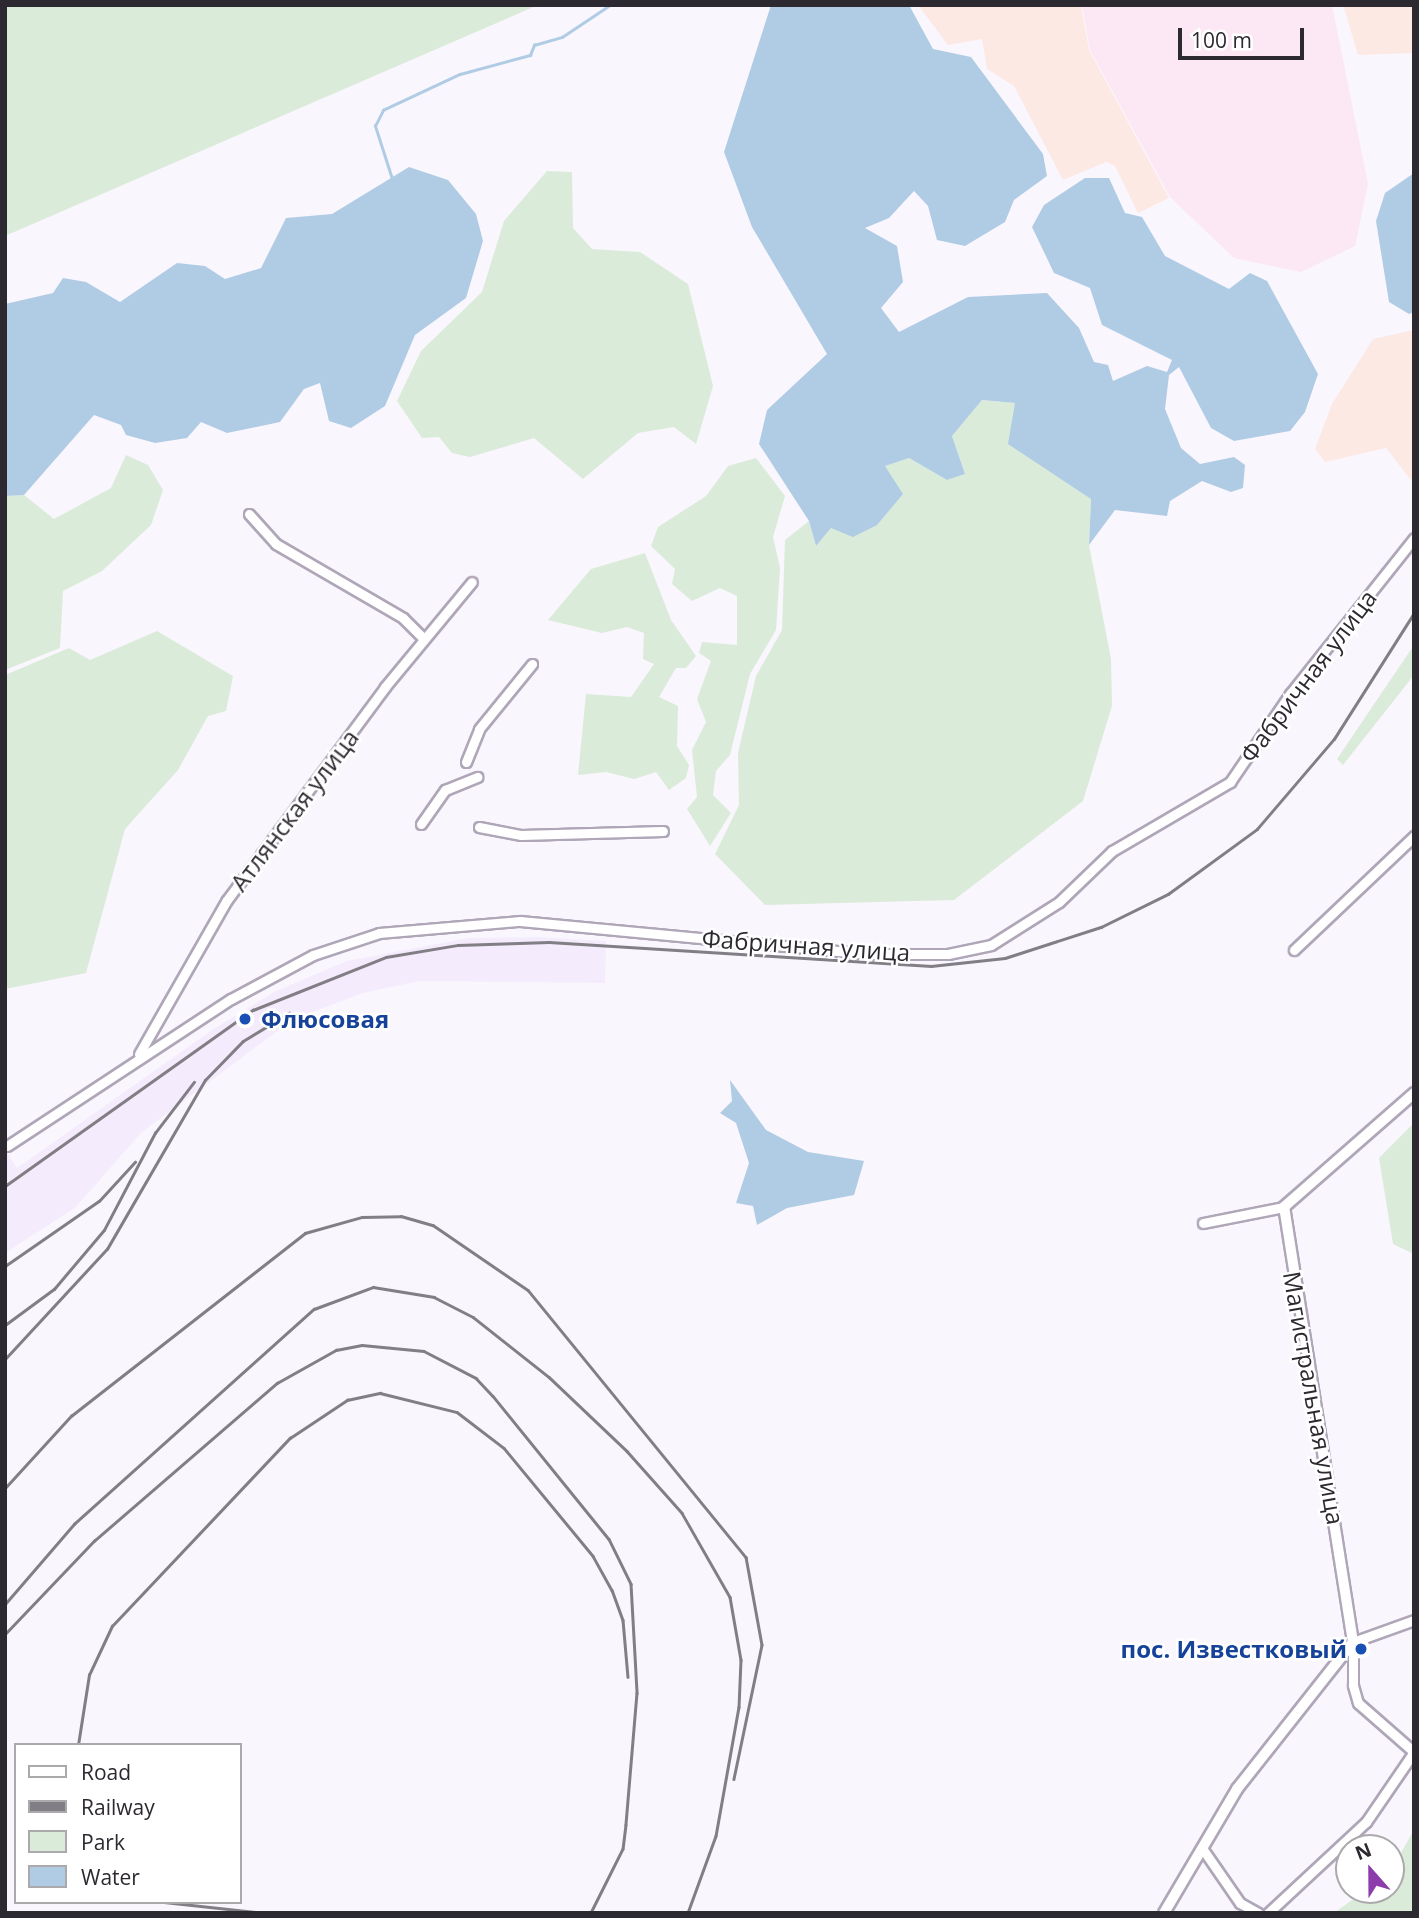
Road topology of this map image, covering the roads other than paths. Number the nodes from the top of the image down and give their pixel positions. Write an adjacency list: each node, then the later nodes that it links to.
1 (249, 514): 4 (street)
2 (1414, 538): 13 (street, Фабричная улица)
3 (472, 582): 4 (street, Атлянская улица)
4 (423, 638): 13 (street, Атлянская улица)
5 (533, 664): 6 (street)
6 (466, 762)
7 (478, 777): 8 (street)
8 (421, 824)
9 (479, 827): 10 (street)
10 (663, 831)
11 (1414, 836): 12 (street)
12 (1294, 950)
13 (139, 1054): 15 (street, Фабричная улица)
14 (1414, 1093): 16 (street)
15 (7, 1146)
16 (1284, 1207): 17 (street); 19 (street, Магистральная улица)
17 (1203, 1223)
18 (1414, 1620): 19 (street)
19 (1353, 1642): 20 (street); 23 (street)
20 (1202, 1847): 21 (street); 22 (street)
21 (1164, 1913)
22 (1258, 1913)
23 (1268, 1913)

